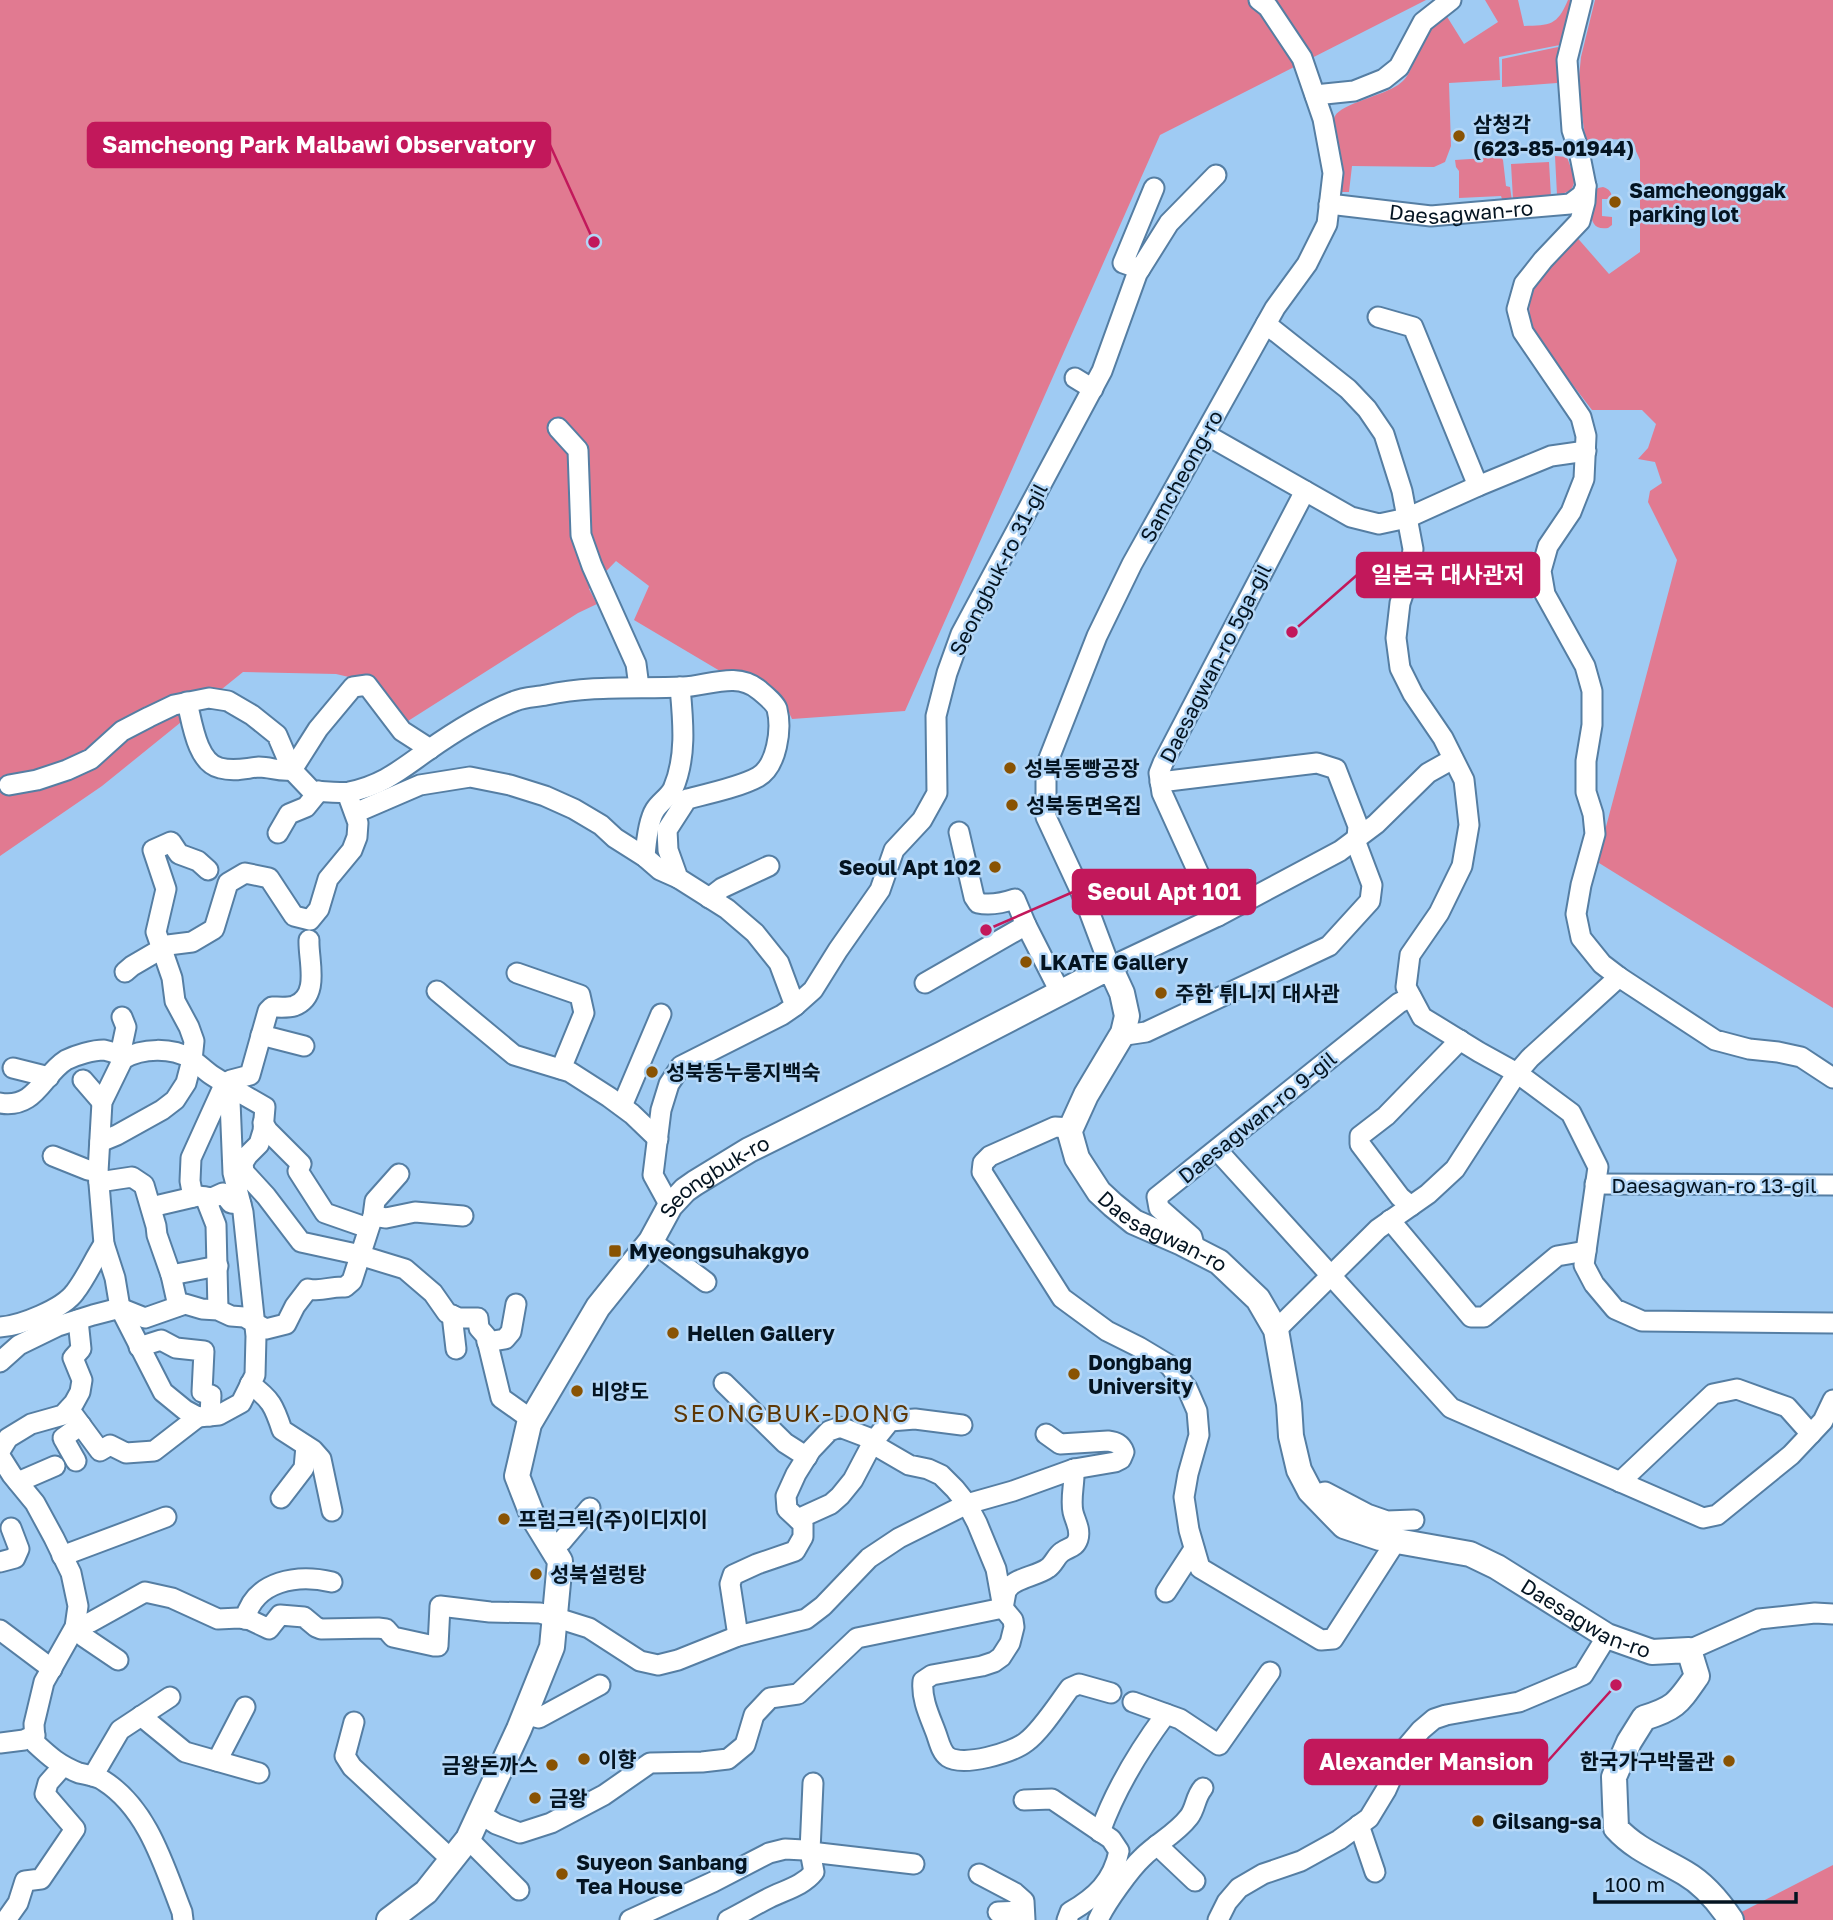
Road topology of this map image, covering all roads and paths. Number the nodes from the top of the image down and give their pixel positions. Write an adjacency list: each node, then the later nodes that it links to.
1 (1259, 0): 4 (street, Samcheong-ro)
2 (1451, 0): 4 (street)
3 (1582, 0): 6 (street)
4 (1315, 95): 8 (street, Samcheong-ro)
5 (1216, 175): 9 (street, Seongbuk-ro 31-gil)
6 (1586, 186): 8 (street, Daesagwan-ro); 16 (street)
7 (1154, 188): 9 (street)
8 (1329, 204): 11 (street, Samcheong-ro)
9 (1140, 269): 13 (street, Seongbuk-ro 31-gil)
10 (1378, 317): 17 (street)
11 (1266, 324): 15 (street, Samcheong-ro); 19 (street)
12 (1075, 378): 13 (street)
13 (1093, 388): 51 (street, Seongbuk-ro 31-gil)
14 (558, 428): 20 (street)
15 (1205, 434): 18 (street); 43 (street, Samcheong-ro)
16 (1586, 451): 17 (street); 46 (street)
17 (1478, 486): 19 (street)
18 (1306, 491): 19 (street); 26 (street, Daesagwan-ro 5ga-gil)
19 (1407, 518): 24 (street)
20 (639, 687): 21 (street); 23 (street)
21 (680, 687): 34 (street); 37 (street)
22 (187, 702): 25 (street); 25 (street); 27 (street)
23 (430, 749): 25 (street); 29 (street)
24 (1454, 759): 33 (street); 50 (street)
25 (292, 770): 28 (street)
26 (1160, 782): 33 (street); 39 (street, Daesagwan-ro 5ga-gil)
27 (9, 785)
28 (318, 791): 29 (street); 32 (street)
29 (347, 793): 30 (street)
30 (355, 813): 34 (street); 42 (street)
31 (959, 832): 40 (street)
32 (278, 833)
33 (1356, 839): 39 (street); 54 (street)
34 (645, 857): 37 (street)
35 (769, 866): 38 (street)
36 (208, 870): 42 (street)
37 (678, 878): 38 (street)
38 (709, 898): 51 (street)
39 (1217, 916): 43 (street)
40 (1026, 925): 47 (street); 49 (street)
41 (309, 940): 55 (street)
42 (162, 949): 44 (street); 59 (street)
43 (1110, 967): 49 (main road, Seongbuk-ro); 54 (main road)
44 (125, 972)
45 (517, 973): 61 (street)
46 (1619, 977): 62 (street); 64 (street)
47 (925, 983)
48 (437, 991): 61 (street)
49 (1060, 992): 83 (main road, Seongbuk-ro)
50 (1411, 997): 56 (street); 75 (street, Daesagwan-ro 9-gil)
51 (795, 1006): 73 (street, Seongbuk-ro 31-gil)
52 (661, 1014): 70 (street)
53 (122, 1017): 58 (street)
54 (1129, 1033): 67 (street); 72 (main road)
55 (261, 1035): 57 (street); 66 (street)
56 (1460, 1040): 62 (street); 84 (street)
57 (304, 1046)
58 (121, 1057): 59 (street); 63 (street); 69 (street)
59 (192, 1060): 66 (street); 74 (street)
60 (13, 1068): 63 (street)
61 (561, 1069): 70 (street)
62 (1517, 1073): 79 (street); 84 (street)
63 (49, 1077): 68 (street)
64 (1833, 1079)
65 (83, 1080): 69 (street)
66 (225, 1083): 71 (street); 81 (street); 82 (street)
67 (1107, 1083)
68 (0, 1102)
69 (102, 1102): 74 (street)
70 (622, 1107): 73 (street)
71 (263, 1123): 88 (street); 93 (street)
72 (1071, 1128): 91 (main road, Daesagwan-ro); 142 (street)
73 (658, 1139): 83 (street, Seongbuk-ro 31-gil)
74 (100, 1142): 78 (street)
75 (1217, 1150): 91 (street, Daesagwan-ro 9-gil); 96 (street)
76 (53, 1156): 78 (street)
77 (398, 1174): 88 (street)
78 (99, 1177): 85 (street); 90 (street)
79 (1595, 1184): 80 (street, Daesagwan-ro 13-gil); 92 (street)
80 (1833, 1185)
81 (199, 1197): 82 (street); 85 (street); 94 (street)
82 (241, 1203): 104 (street)
83 (670, 1206): 89 (main road, Seongbuk-ro)
84 (1411, 1206): 87 (street)
85 (151, 1207): 95 (street)
86 (463, 1216): 88 (street)
87 (1390, 1220): 92 (street); 96 (street)
88 (370, 1222): 93 (street)
89 (651, 1241): 97 (street); 117 (main road, Seongbuk-ro)
90 (104, 1244): 100 (street); 106 (street)
91 (1195, 1249): 107 (main road, Daesagwan-ro)
92 (1586, 1251): 105 (street)
93 (359, 1255): 102 (street); 104 (street)
94 (218, 1266): 95 (street); 101 (street)
95 (171, 1275): 99 (street)
96 (1330, 1276): 107 (street); 130 (street)
97 (706, 1282)
98 (516, 1304): 108 (street)
99 (178, 1306): 100 (street); 101 (street)
100 (120, 1308): 103 (street); 109 (street)
101 (218, 1310): 104 (street)
102 (452, 1315): 108 (street); 110 (street)
103 (78, 1320): 111 (street); 115 (street)
104 (255, 1323): 113 (street)
105 (1833, 1323)
106 (0, 1327)
107 (1276, 1330): 131 (main road, Daesagwan-ro)
108 (487, 1342): 117 (street)
109 (139, 1347): 116 (street); 116 (street)
110 (456, 1349)
111 (0, 1362)
112 (724, 1383): 125 (street)
113 (250, 1384): 116 (street); 123 (street)
114 (1833, 1400): 121 (street)
115 (69, 1409): 118 (street); 124 (street)
116 (204, 1416): 118 (street)
117 (532, 1420): 141 (main road, Seongbuk-ro)
118 (81, 1425): 126 (street)
119 (962, 1425): 122 (street)
120 (1046, 1434): 128 (street)
121 (1811, 1434): 130 (street); 130 (street)
122 (873, 1442): 125 (street); 133 (street); 137 (street)
123 (306, 1446): 132 (street); 135 (street)
124 (0, 1454): 129 (street)
125 (807, 1457): 137 (street)
126 (76, 1461)
127 (55, 1466): 129 (street)
128 (1074, 1469): 133 (street); 147 (street)
129 (18, 1482): 143 (street)
130 (1620, 1482)
131 (1313, 1495): 138 (street); 140 (main road, Daesagwan-ro)
132 (281, 1498)
133 (967, 1504): 147 (street); 153 (street)
134 (590, 1508): 141 (street)
135 (332, 1511)
136 (166, 1517): 143 (street)
137 (798, 1519): 153 (street)
138 (1414, 1520)
139 (11, 1528): 144 (street)
140 (1396, 1541): 142 (street); 154 (main road, Daesagwan-ro)
141 (552, 1548): 149 (main road, Seongbuk-ro)
142 (1194, 1549): 146 (street)
143 (62, 1556): 151 (street)
144 (0, 1562)
145 (332, 1582): 150 (street)
146 (1166, 1592)
147 (1003, 1608): 160 (street); 177 (street)
148 (1833, 1614): 155 (street)
149 (554, 1617): 150 (street); 153 (street); 164 (main road, Seongbuk-ro)
150 (245, 1619): 151 (street)
151 (75, 1627): 156 (street); 157 (street)
152 (0, 1630): 157 (street)
153 (738, 1636)
154 (1606, 1636): 155 (main road, Daesagwan-ro); 178 (street)
155 (1689, 1650): 200 (main road)
156 (118, 1660)
157 (52, 1669): 168 (street)
158 (1270, 1672): 165 (street)
159 (600, 1685): 164 (street)
160 (1111, 1693)
161 (170, 1697): 166 (street)
162 (1133, 1702): 165 (street)
163 (244, 1707): 170 (street)
164 (524, 1714): 177 (main road, Seongbuk-ro)
165 (1166, 1714): 179 (street)
166 (141, 1716): 170 (street); 173 (street)
167 (354, 1722): 183 (street)
168 (35, 1735): 169 (street); 171 (street)
169 (0, 1743)
170 (217, 1761): 172 (street)
171 (64, 1766): 173 (street); 193 (street)
172 (259, 1773)
173 (93, 1776): 194 (street)
174 (813, 1783): 182 (street)
175 (1203, 1788): 181 (street)
176 (1024, 1800): 179 (street)
177 (480, 1813): 180 (main road, Seongbuk-ro)
178 (1359, 1825): 185 (street); 199 (street)
179 (1101, 1832): 189 (street)
180 (468, 1839): 183 (main road, Seongbuk-ro); 188 (street)
181 (1157, 1845): 187 (street); 198 (street)
182 (810, 1851): 184 (street); 195 (street); 196 (street)
183 (452, 1860): 192 (main road, Seongbuk-ro)
184 (914, 1864)
185 (1375, 1871)
186 (979, 1874): 191 (street)
187 (1195, 1881)
188 (519, 1890)
189 (1087, 1911): 197 (street)
190 (998, 1912): 191 (street)
191 (1025, 1916)
192 (398, 1917)
193 (6, 1920)
194 (183, 1920)
195 (630, 1920)
196 (728, 1920)
197 (1067, 1920)
198 (1098, 1920)
199 (1218, 1920)
200 (1731, 1920)

